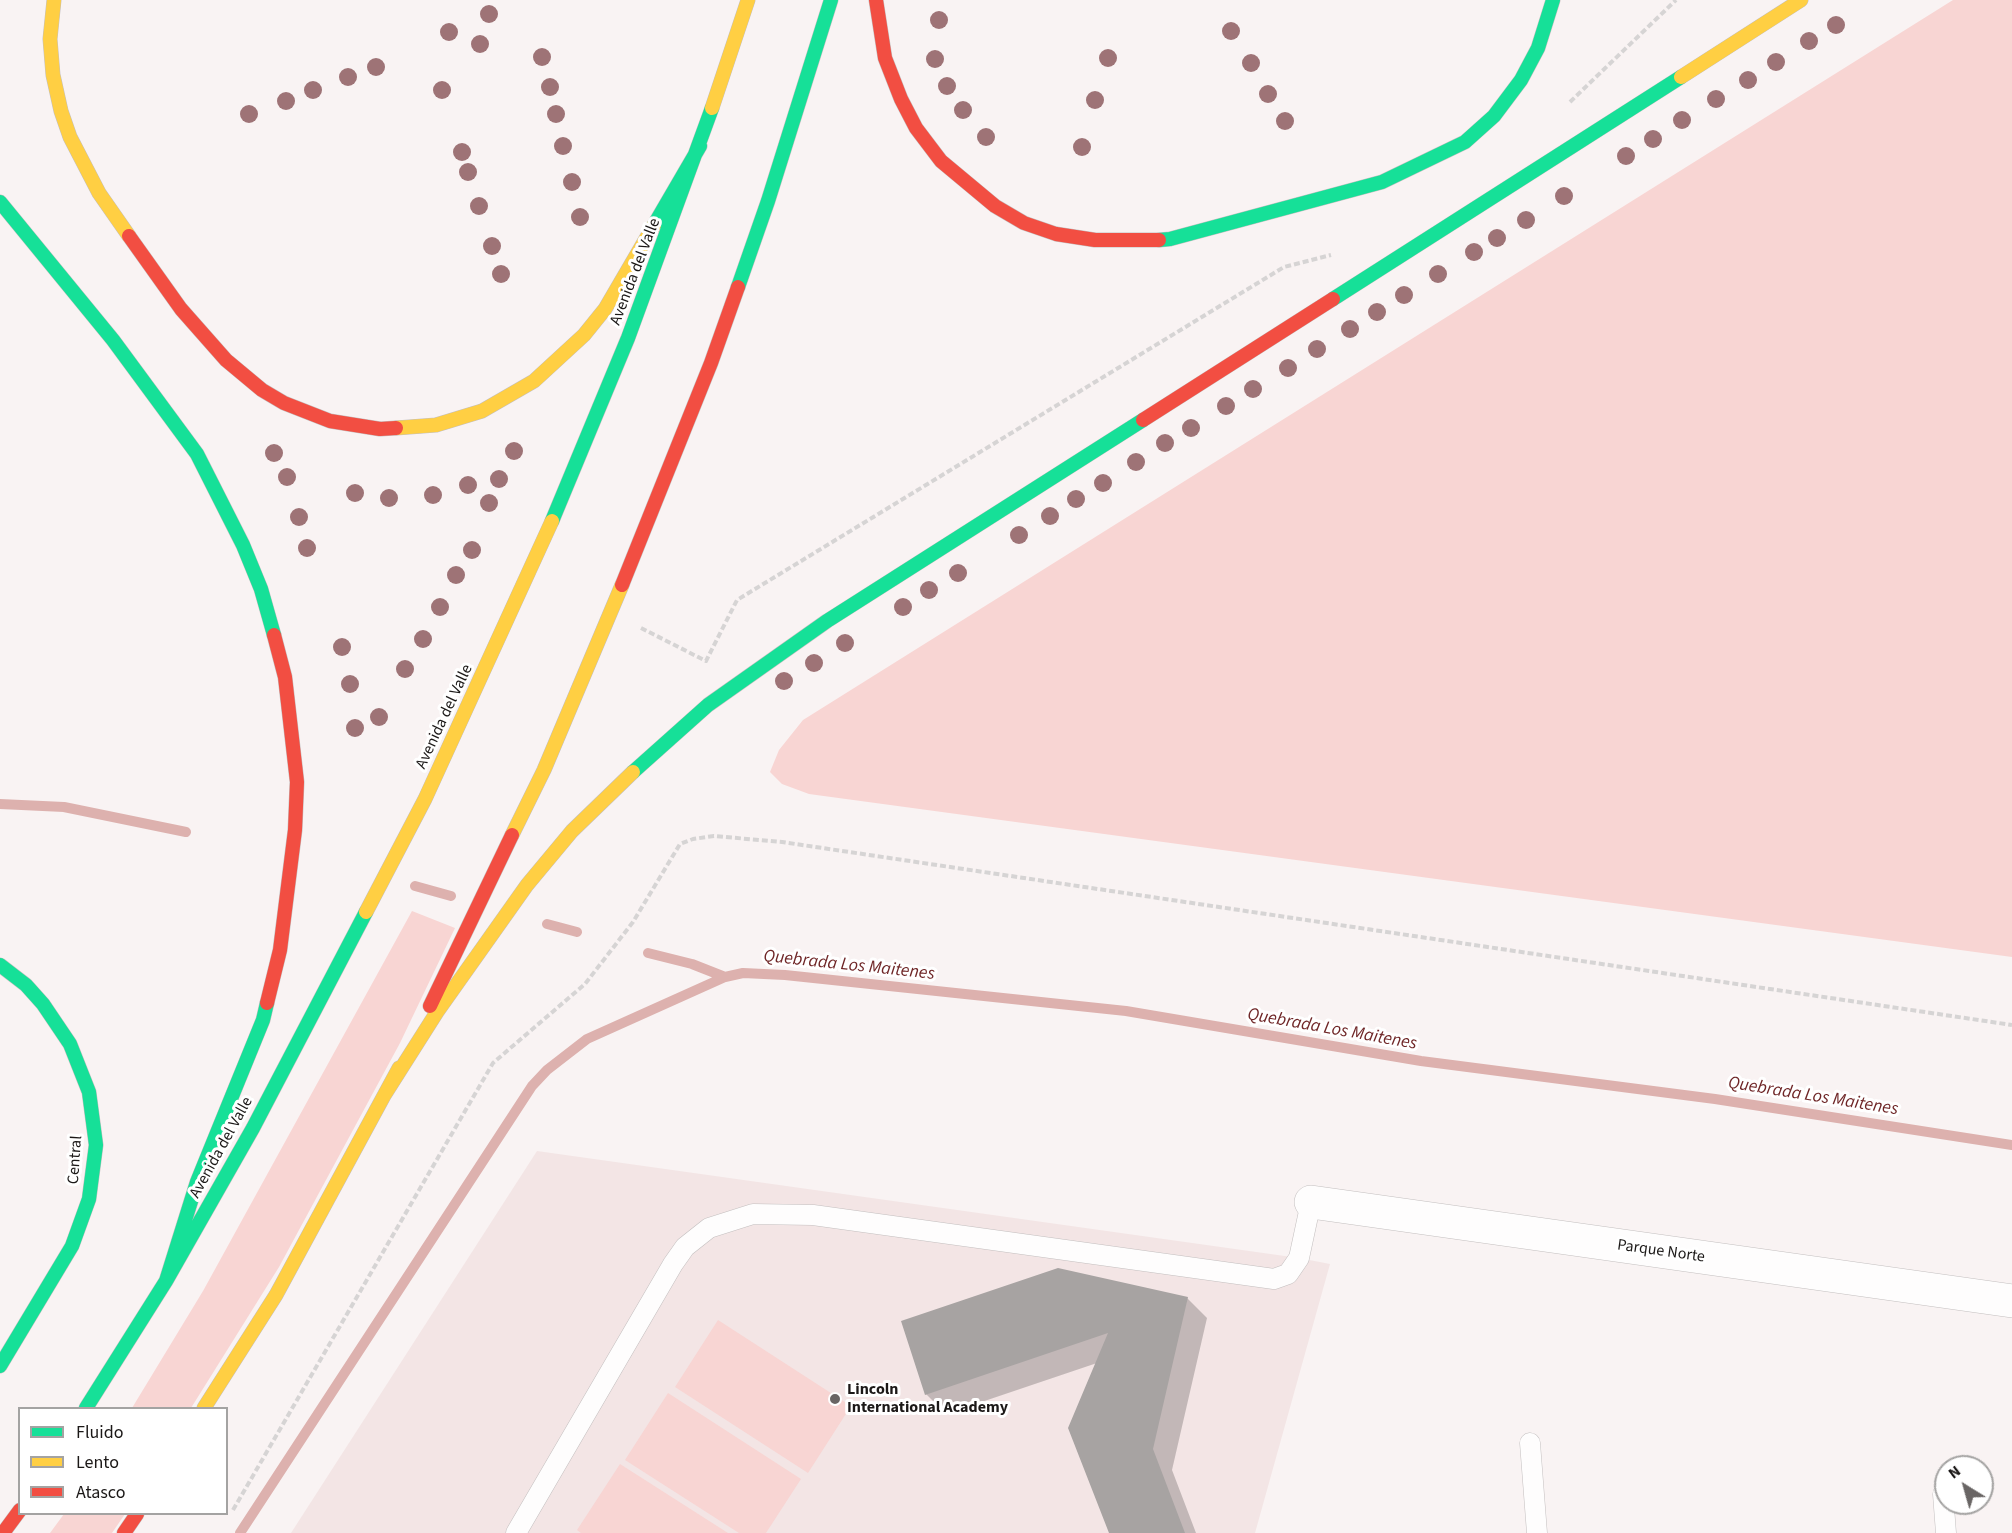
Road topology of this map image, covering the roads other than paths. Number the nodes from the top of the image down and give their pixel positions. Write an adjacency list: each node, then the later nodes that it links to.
1 (54, 0): 7 (main road)
2 (748, 0): 7 (main road, Avenida del Valle)
3 (831, 0): 10 (main road)
4 (876, 0): 5 (main road)
5 (1553, 0)
6 (1801, 0): 10 (main road)
7 (700, 146): 12 (main road, Avenida del Valle)
8 (0, 202): 12 (main road)
9 (0, 965): 14 (main road, Central)
10 (386, 1094): 16 (main road)
11 (1311, 1202): 13 (street, Parque Norte); 23 (lane)
12 (166, 1281): 15 (main road, Avenida del Valle)
13 (2012, 1301)
14 (0, 1366)
15 (87, 1407)
16 (205, 1407)
17 (1530, 1443): 24 (lane)
18 (18, 1513): 21 (main road)
19 (136, 1515): 22 (main road)
20 (1945, 1515): 25 (lane)
21 (3, 1533)
22 (124, 1533)
23 (516, 1533)
24 (1537, 1533)
25 (1946, 1533)

